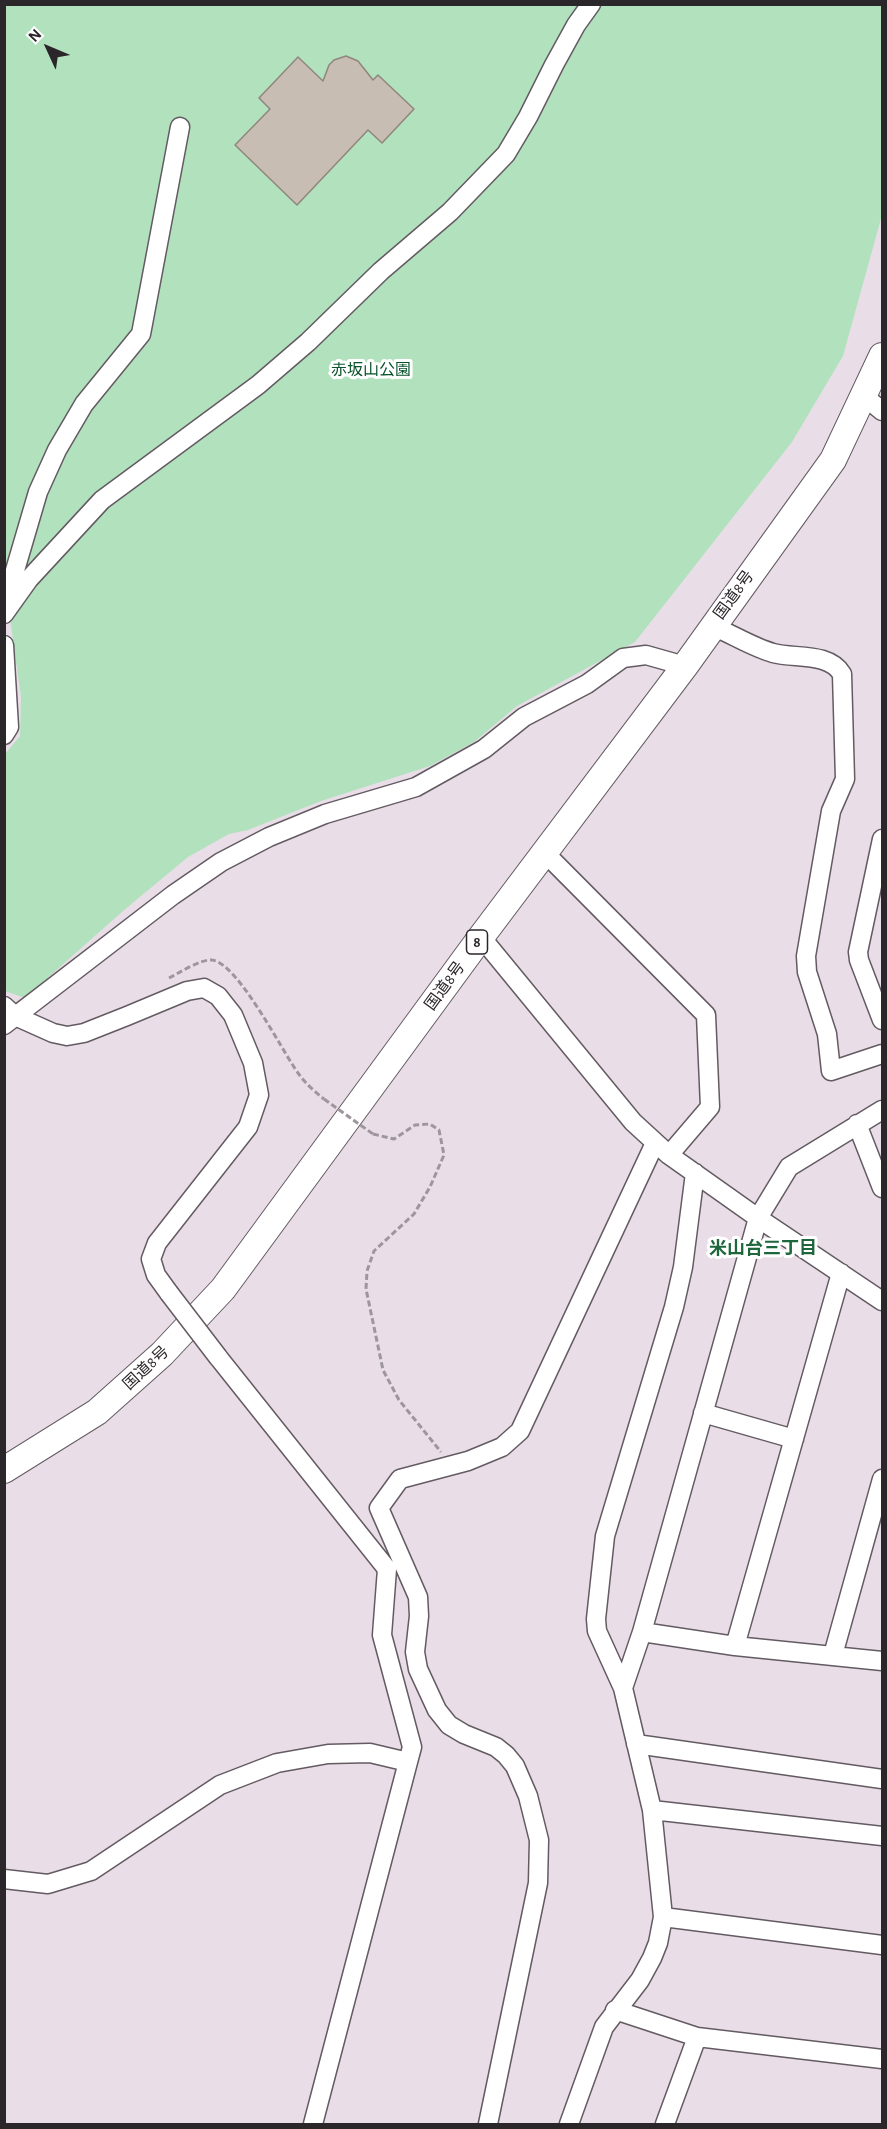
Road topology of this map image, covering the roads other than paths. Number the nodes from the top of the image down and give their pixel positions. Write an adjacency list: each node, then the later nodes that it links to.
1 (591, 4): 6 (street)
2 (180, 127): 5 (street)
3 (882, 356): 4 (highway, 国道8号 / 8)
4 (873, 403): 7 (highway, 国道8号 / 8)
5 (4, 605)
6 (4, 614)
7 (712, 626): 9 (highway, 国道8号 / 8); 18 (street)
8 (4, 645): 10 (street)
9 (685, 666): 12 (highway, 国道8号 / 8); 16 (street)
10 (4, 735)
11 (882, 839): 13 (street)
12 (544, 852): 14 (highway, 国道8号 / 8); 21 (street)
13 (875, 909): 15 (street)
14 (481, 937): 21 (street); 29 (highway, 国道8号 / 8)
15 (877, 996): 17 (street)
16 (7, 1016): 37 (street, bridge)
17 (882, 1020)
18 (882, 1054)
19 (882, 1110): 20 (street)
20 (857, 1124): 23 (street); 24 (street)
21 (662, 1149): 22 (street); 48 (street)
22 (695, 1173): 24 (street); 35 (street)
23 (882, 1188)
24 (758, 1218): 25 (street); 27 (street)
25 (841, 1273): 26 (street); 28 (street)
26 (882, 1301)
27 (703, 1413): 28 (street); 31 (street)
28 (794, 1439): 32 (street)
29 (4, 1470)
30 (882, 1479): 33 (street)
31 (642, 1632): 32 (street); 35 (street)
32 (735, 1646): 33 (street)
33 (833, 1655): 34 (street)
34 (882, 1661)
35 (623, 1688): 36 (street)
36 (636, 1744): 38 (street); 39 (street)
37 (408, 1761): 41 (street); 47 (street)
38 (882, 1779)
39 (651, 1810): 40 (street); 42 (street)
40 (882, 1836)
41 (4, 1879)
42 (663, 1917): 43 (street); 44 (street)
43 (882, 1945)
44 (615, 2010): 45 (street); 49 (street)
45 (698, 2037): 46 (street); 50 (street)
46 (882, 2059)
47 (313, 2124)
48 (488, 2124)
49 (569, 2124)
50 (665, 2124)

